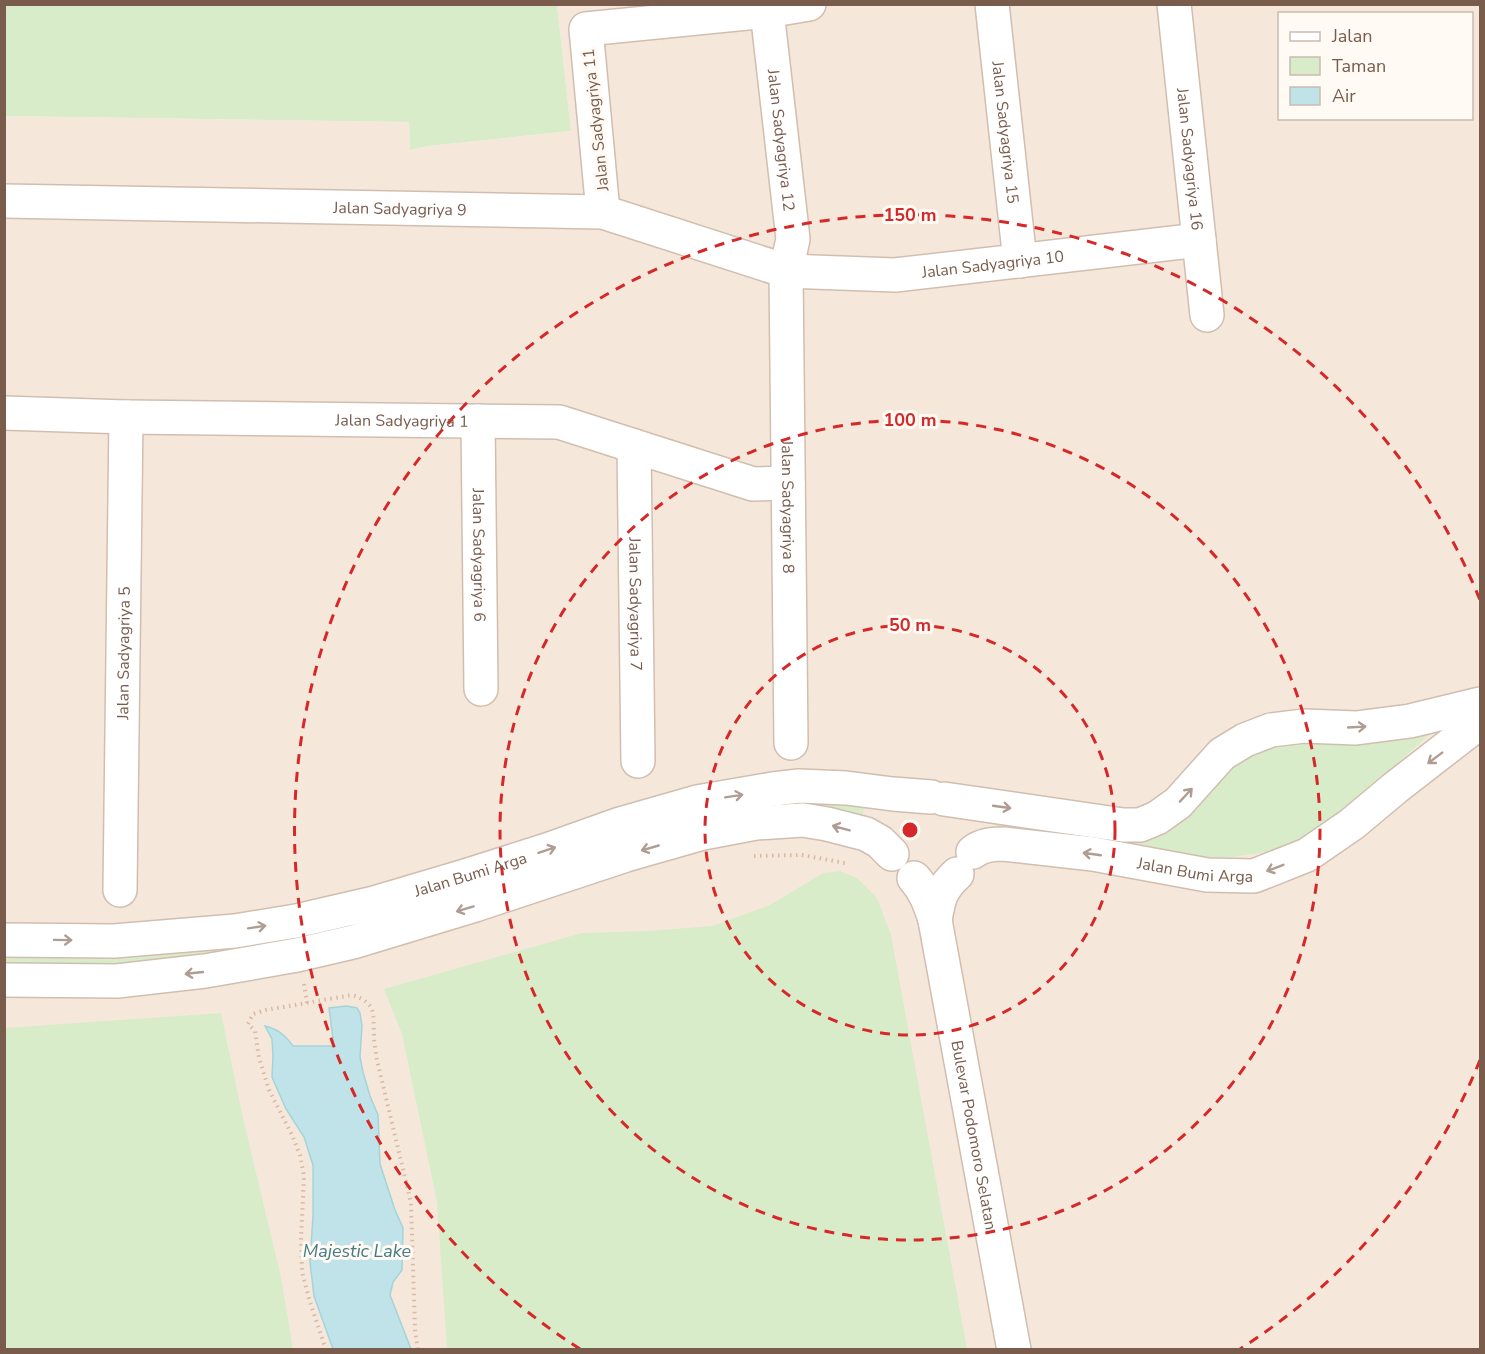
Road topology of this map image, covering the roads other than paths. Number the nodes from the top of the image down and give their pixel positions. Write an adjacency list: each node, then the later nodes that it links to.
1 (809, 4): 4 (street)
2 (992, 4): 8 (street, Jalan Sadyagriya 15)
3 (1174, 4): 7 (street, Jalan Sadyagriya 16)
4 (767, 11): 6 (street, Jalan Sadyagriya 11); 9 (street, Jalan Sadyagriya 12)
5 (4, 201): 6 (street, Jalan Sadyagriya 9)
6 (603, 212): 9 (street, Jalan Sadyagriya 9)
7 (1199, 240): 8 (street, Jalan Sadyagriya 10); 10 (street, Jalan Sadyagriya 16)
8 (1020, 261): 9 (street, Jalan Sadyagriya 10)
9 (786, 271): 15 (street, Jalan Sadyagriya 8)
10 (1207, 315)
11 (4, 413): 12 (street, Jalan Sadyagriya 1)
12 (126, 417): 13 (street, Jalan Sadyagriya 1); 24 (street, Jalan Sadyagriya 5)
13 (478, 421): 14 (street, Jalan Sadyagriya 1); 16 (street, Jalan Sadyagriya 6)
14 (634, 446): 15 (street, Jalan Sadyagriya 1); 19 (street, Jalan Sadyagriya 7)
15 (788, 483): 18 (street, Jalan Sadyagriya 8)
16 (481, 689)
17 (1471, 712): 20 (street, Jalan Bumi Arga, one-way to 17); 22 (street, Jalan Bumi Arga, one-way to 22)
18 (791, 743)
19 (638, 761)
20 (937, 798): 21 (street); 22 (street); 26 (street, Jalan Bumi Arga, one-way to 20)
21 (892, 854): 23 (street); 27 (street, Jalan Bumi Arga, one-way to 27)
22 (965, 863): 23 (street); 25 (street, Bulevar Podomoro Selatan)
23 (914, 878): 25 (street, Bulevar Podomoro Selatan)
24 (120, 890)
25 (935, 920): 28 (street, Bulevar Podomoro Selatan)
26 (4, 940)
27 (4, 981)
28 (1014, 1350)

